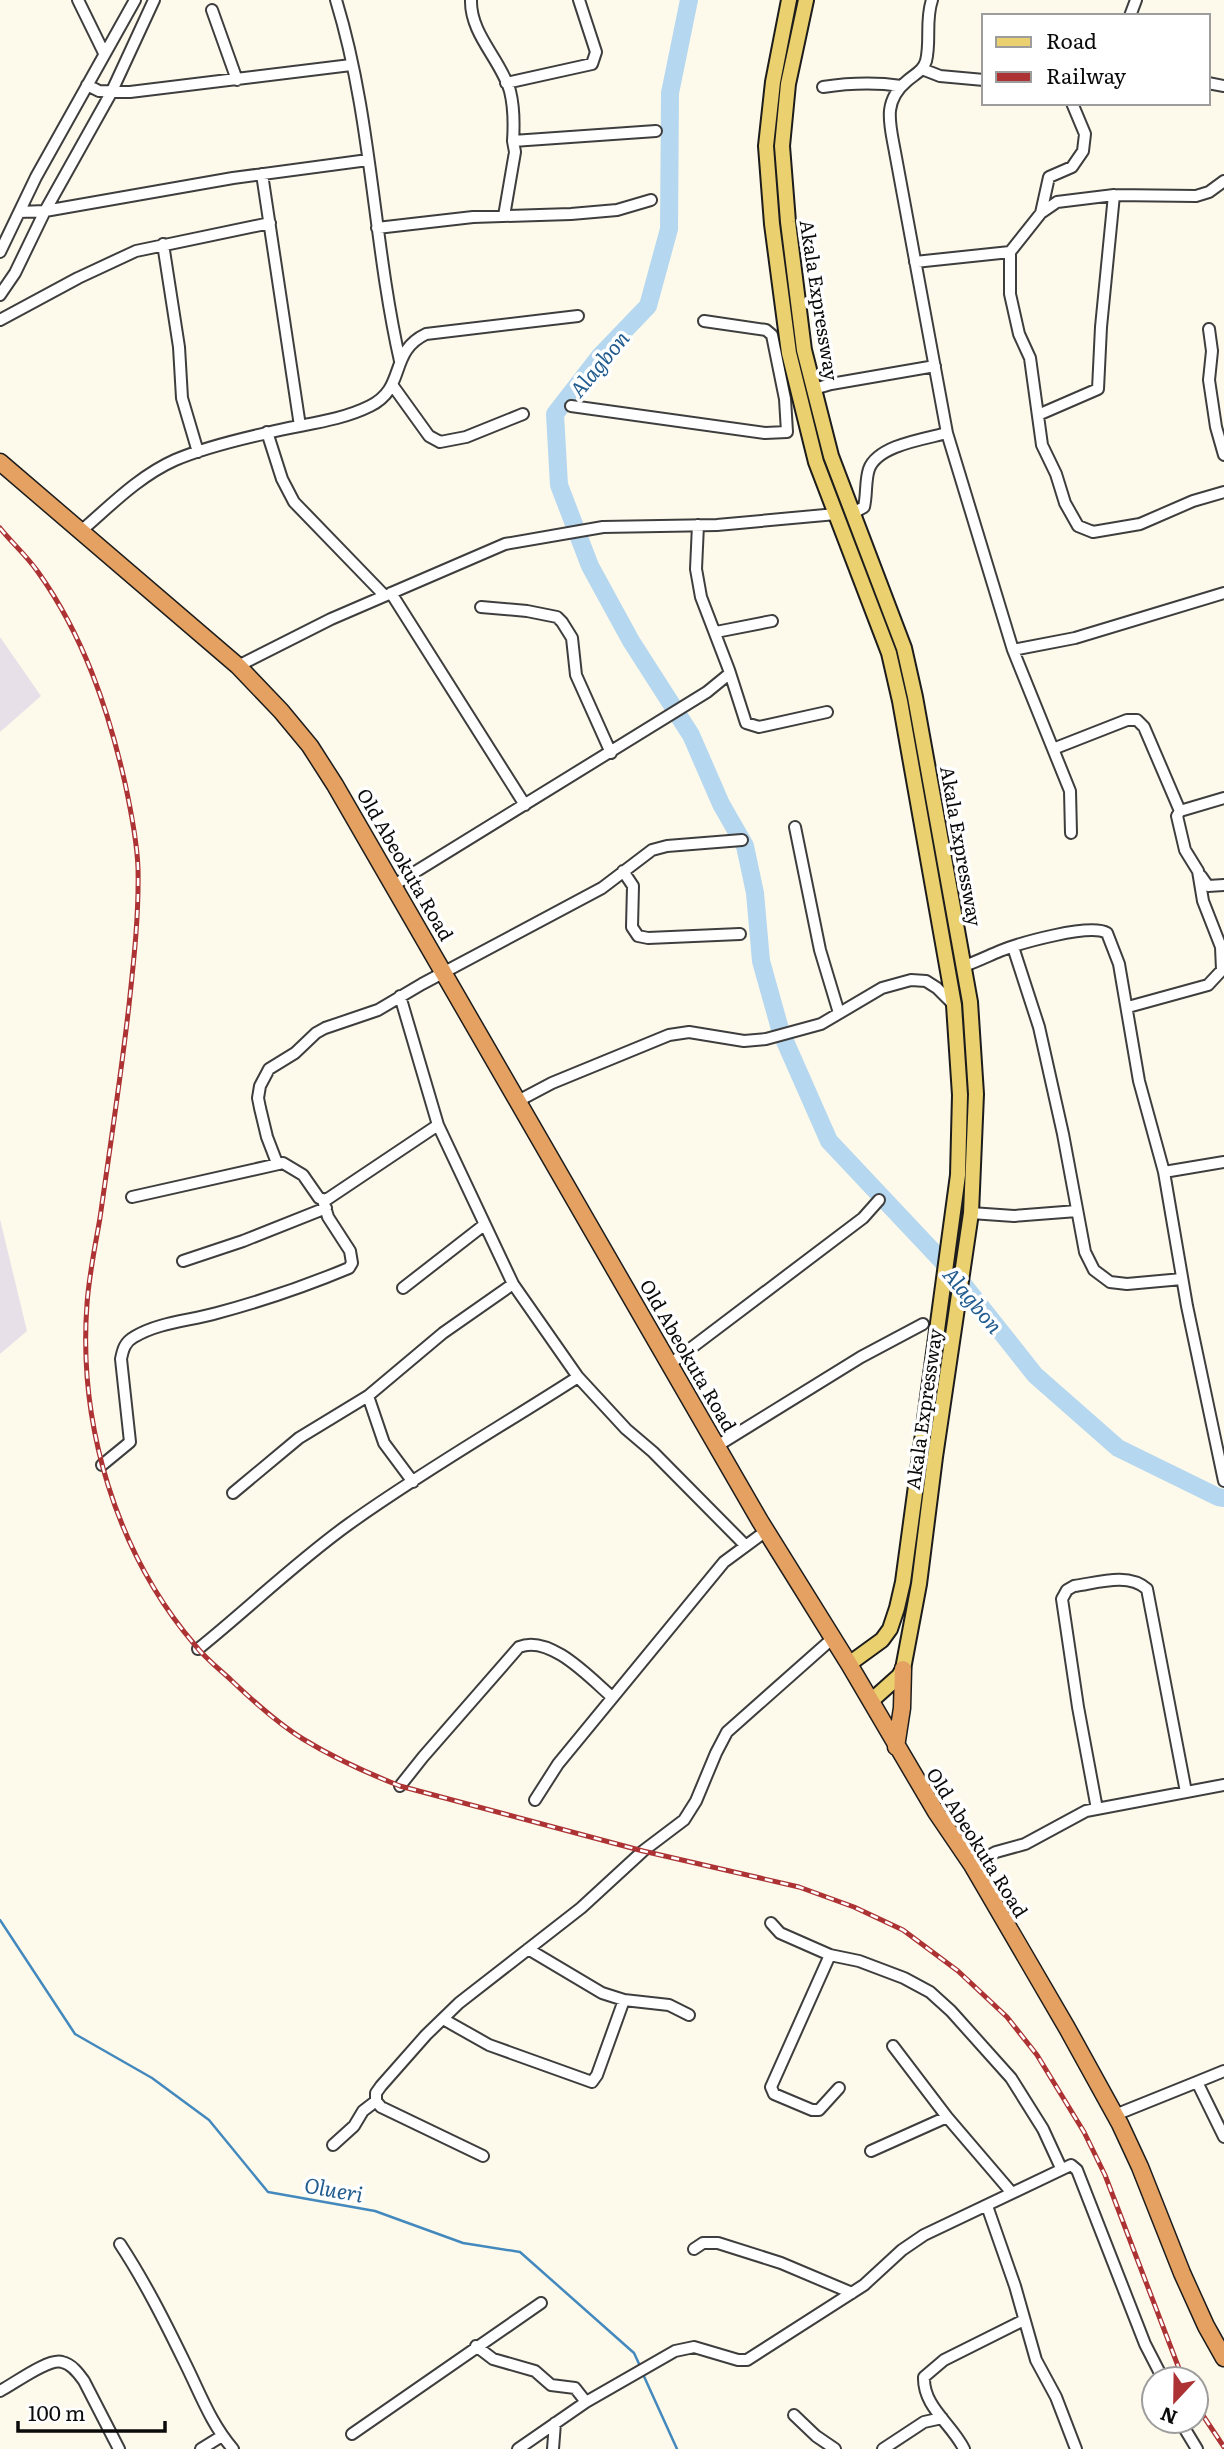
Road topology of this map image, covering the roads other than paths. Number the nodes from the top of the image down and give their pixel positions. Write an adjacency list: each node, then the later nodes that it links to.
1 (78, 0): 11 (street)
2 (135, 0): 11 (street)
3 (154, 0): 20 (street)
4 (336, 0): 12 (street)
5 (471, 0): 16 (street)
6 (579, 0): 16 (street)
7 (789, 0): 35 (main road, Akala Expressway)
8 (806, 0): 33 (main road, Akala Expressway)
9 (932, 0): 13 (street)
10 (212, 10): 14 (street)
11 (104, 53): 17 (street)
12 (351, 65): 14 (street); 24 (street)
13 (922, 69): 15 (street); 18 (street)
14 (237, 80): 20 (street)
15 (982, 80)
16 (506, 83): 23 (street)
17 (87, 85): 20 (street); 30 (street)
18 (901, 86): 19 (street); 40 (street)
19 (822, 87)
20 (111, 93): 29 (street)
21 (1073, 105): 31 (street)
22 (656, 131): 23 (street)
23 (513, 141): 32 (street)
24 (368, 160): 25 (street); 36 (street)
25 (262, 174): 29 (street); 34 (street)
26 (1224, 181): 27 (street)
27 (1115, 195): 31 (street); 52 (street)
28 (651, 200): 32 (street)
29 (46, 211): 30 (street); 41 (street)
30 (20, 212): 38 (street)
31 (1041, 213): 39 (street)
32 (504, 216): 36 (street)
33 (788, 222): 35 (main road); 49 (main road, Akala Expressway)
34 (270, 223): 37 (street); 53 (street)
35 (772, 224): 56 (main road, Akala Expressway)
36 (377, 228): 46 (street)
37 (163, 244): 43 (street); 58 (street)
38 (0, 252)
39 (1010, 252): 40 (street); 52 (street)
40 (915, 262): 47 (street)
41 (0, 295)
42 (578, 316): 46 (street)
43 (0, 320)
44 (704, 321): 55 (street)
45 (1209, 329): 59 (street)
46 (400, 361): 48 (street)
47 (935, 366): 49 (street); 57 (street)
48 (393, 386): 51 (street); 53 (street)
49 (814, 389): 62 (main road, Akala Expressway)
50 (571, 406): 55 (street)
51 (523, 414)
52 (1038, 415): 61 (street)
53 (300, 426): 54 (street)
54 (267, 432): 58 (street); 67 (street)
55 (787, 432): 56 (street)
56 (808, 432): 63 (main road, Akala Expressway)
57 (947, 433): 62 (street); 71 (street)
58 (198, 452): 65 (street)
59 (1224, 455)
60 (0, 462): 65 (highway, Old Abeokuta Road)
61 (1224, 492)
62 (853, 513): 89 (main road, Akala Expressway)
63 (836, 514): 64 (street); 93 (main road, Akala Expressway)
64 (698, 525): 67 (street); 70 (street)
65 (81, 531): 72 (highway, Old Abeokuta Road)
66 (1224, 593): 71 (street)
67 (387, 594): 72 (street); 78 (street)
68 (481, 607): 76 (street)
69 (772, 621): 70 (street)
70 (716, 632): 73 (street)
71 (1013, 650): 75 (street)
72 (238, 666): 85 (highway, Old Abeokuta Road)
73 (729, 674): 74 (street); 76 (street)
74 (827, 712)
75 (1053, 749): 79 (street); 81 (street)
76 (611, 752): 78 (street)
77 (1224, 798): 79 (street)
78 (526, 805): 85 (street)
79 (1180, 811): 84 (street)
80 (794, 827): 95 (street)
81 (1071, 833)
82 (742, 841): 83 (street)
83 (623, 870): 87 (street); 90 (street)
84 (1198, 871): 86 (street); 94 (street)
85 (394, 885): 90 (highway, Old Abeokuta Road)
86 (1224, 885)
87 (740, 934)
88 (1013, 947): 89 (street); 94 (street); 104 (street)
89 (964, 966): 92 (main road, Akala Expressway)
90 (444, 972): 91 (street); 96 (highway, Old Abeokuta Road)
91 (400, 996): 97 (street); 99 (street)
92 (970, 1002): 93 (main road); 105 (main road, Akala Expressway)
93 (954, 1005): 95 (street); 124 (main road, Akala Expressway)
94 (1128, 1007): 100 (street)
95 (839, 1013): 96 (street)
96 (518, 1101): 112 (highway, Old Abeokuta Road)
97 (438, 1125): 103 (street); 106 (street)
98 (1224, 1162): 100 (street)
99 (277, 1163): 101 (street); 103 (street)
100 (1164, 1172): 108 (street)
101 (132, 1196)
102 (879, 1200): 112 (street)
103 (324, 1204): 107 (street); 116 (street)
104 (1077, 1211): 105 (street); 108 (street)
105 (971, 1213): 125 (main road, Akala Expressway)
106 (484, 1225): 109 (street); 110 (street)
107 (183, 1261)
108 (1182, 1279): 117 (street)
109 (513, 1284): 113 (street); 114 (street)
110 (403, 1287)
111 (923, 1324): 115 (street)
112 (670, 1364): 115 (highway, Old Abeokuta Road)
113 (578, 1377): 118 (street); 121 (street)
114 (368, 1396): 118 (street); 119 (street)
115 (717, 1446): 120 (highway, Old Abeokuta Road)
116 (102, 1465)
117 (1224, 1481)
118 (413, 1482): 123 (street)
119 (233, 1493)
120 (766, 1531): 121 (street); 122 (highway, Old Abeokuta Road)
121 (745, 1545): 126 (street)
122 (832, 1638): 124 (highway, Old Abeokuta Road); 136 (street)
123 (198, 1649)
124 (849, 1664): 127 (highway, Old Abeokuta Road)
125 (903, 1669): 127 (main road); 128 (highway)
126 (612, 1697): 130 (street); 132 (street)
127 (871, 1702): 128 (highway, Old Abeokuta Road)
128 (896, 1746): 134 (highway, Old Abeokuta Road)
129 (1224, 1785): 131 (street)
130 (400, 1787)
131 (1186, 1791): 133 (street); 133 (street)
132 (535, 1800)
133 (1097, 1809): 134 (street)
134 (972, 1865): 146 (highway, Old Abeokuta Road)
135 (771, 1923): 137 (street)
136 (528, 1948): 138 (street); 140 (street)
137 (830, 1955): 144 (street); 152 (street)
138 (624, 2000): 139 (street); 140 (street)
139 (690, 2015)
140 (443, 2019): 145 (street)
141 (893, 2046): 147 (street)
142 (1224, 2071): 143 (street)
143 (1197, 2082): 146 (street); 148 (street)
144 (839, 2088)
145 (376, 2101): 149 (street); 151 (street)
146 (1115, 2115): 161 (highway, Old Abeokuta Road)
147 (947, 2117): 150 (street); 153 (street)
148 (1224, 2137)
149 (333, 2145)
150 (871, 2151)
151 (483, 2156)
152 (1061, 2168): 153 (street); 162 (street)
153 (1012, 2193): 154 (street)
154 (987, 2206): 157 (street); 159 (street)
155 (120, 2244): 171 (street)
156 (694, 2249): 157 (street)
157 (852, 2293): 164 (street)
158 (541, 2303): 160 (street)
159 (1024, 2320): 165 (street); 180 (street)
160 (476, 2346): 164 (street); 170 (street)
161 (1224, 2358)
162 (1156, 2365)
163 (0, 2391): 172 (street)
164 (586, 2402): 169 (street)
165 (933, 2408): 167 (street); 168 (street)
166 (794, 2415): 177 (street)
167 (942, 2418): 168 (street); 179 (street)
168 (924, 2422): 178 (street)
169 (555, 2423): 175 (street); 176 (street)
170 (352, 2434)
171 (222, 2435): 173 (street); 174 (street)
172 (119, 2449)
173 (201, 2449)
174 (233, 2449)
175 (518, 2449)
176 (553, 2449)
177 (835, 2449)
178 (883, 2449)
179 (964, 2449)
180 (1076, 2449)

